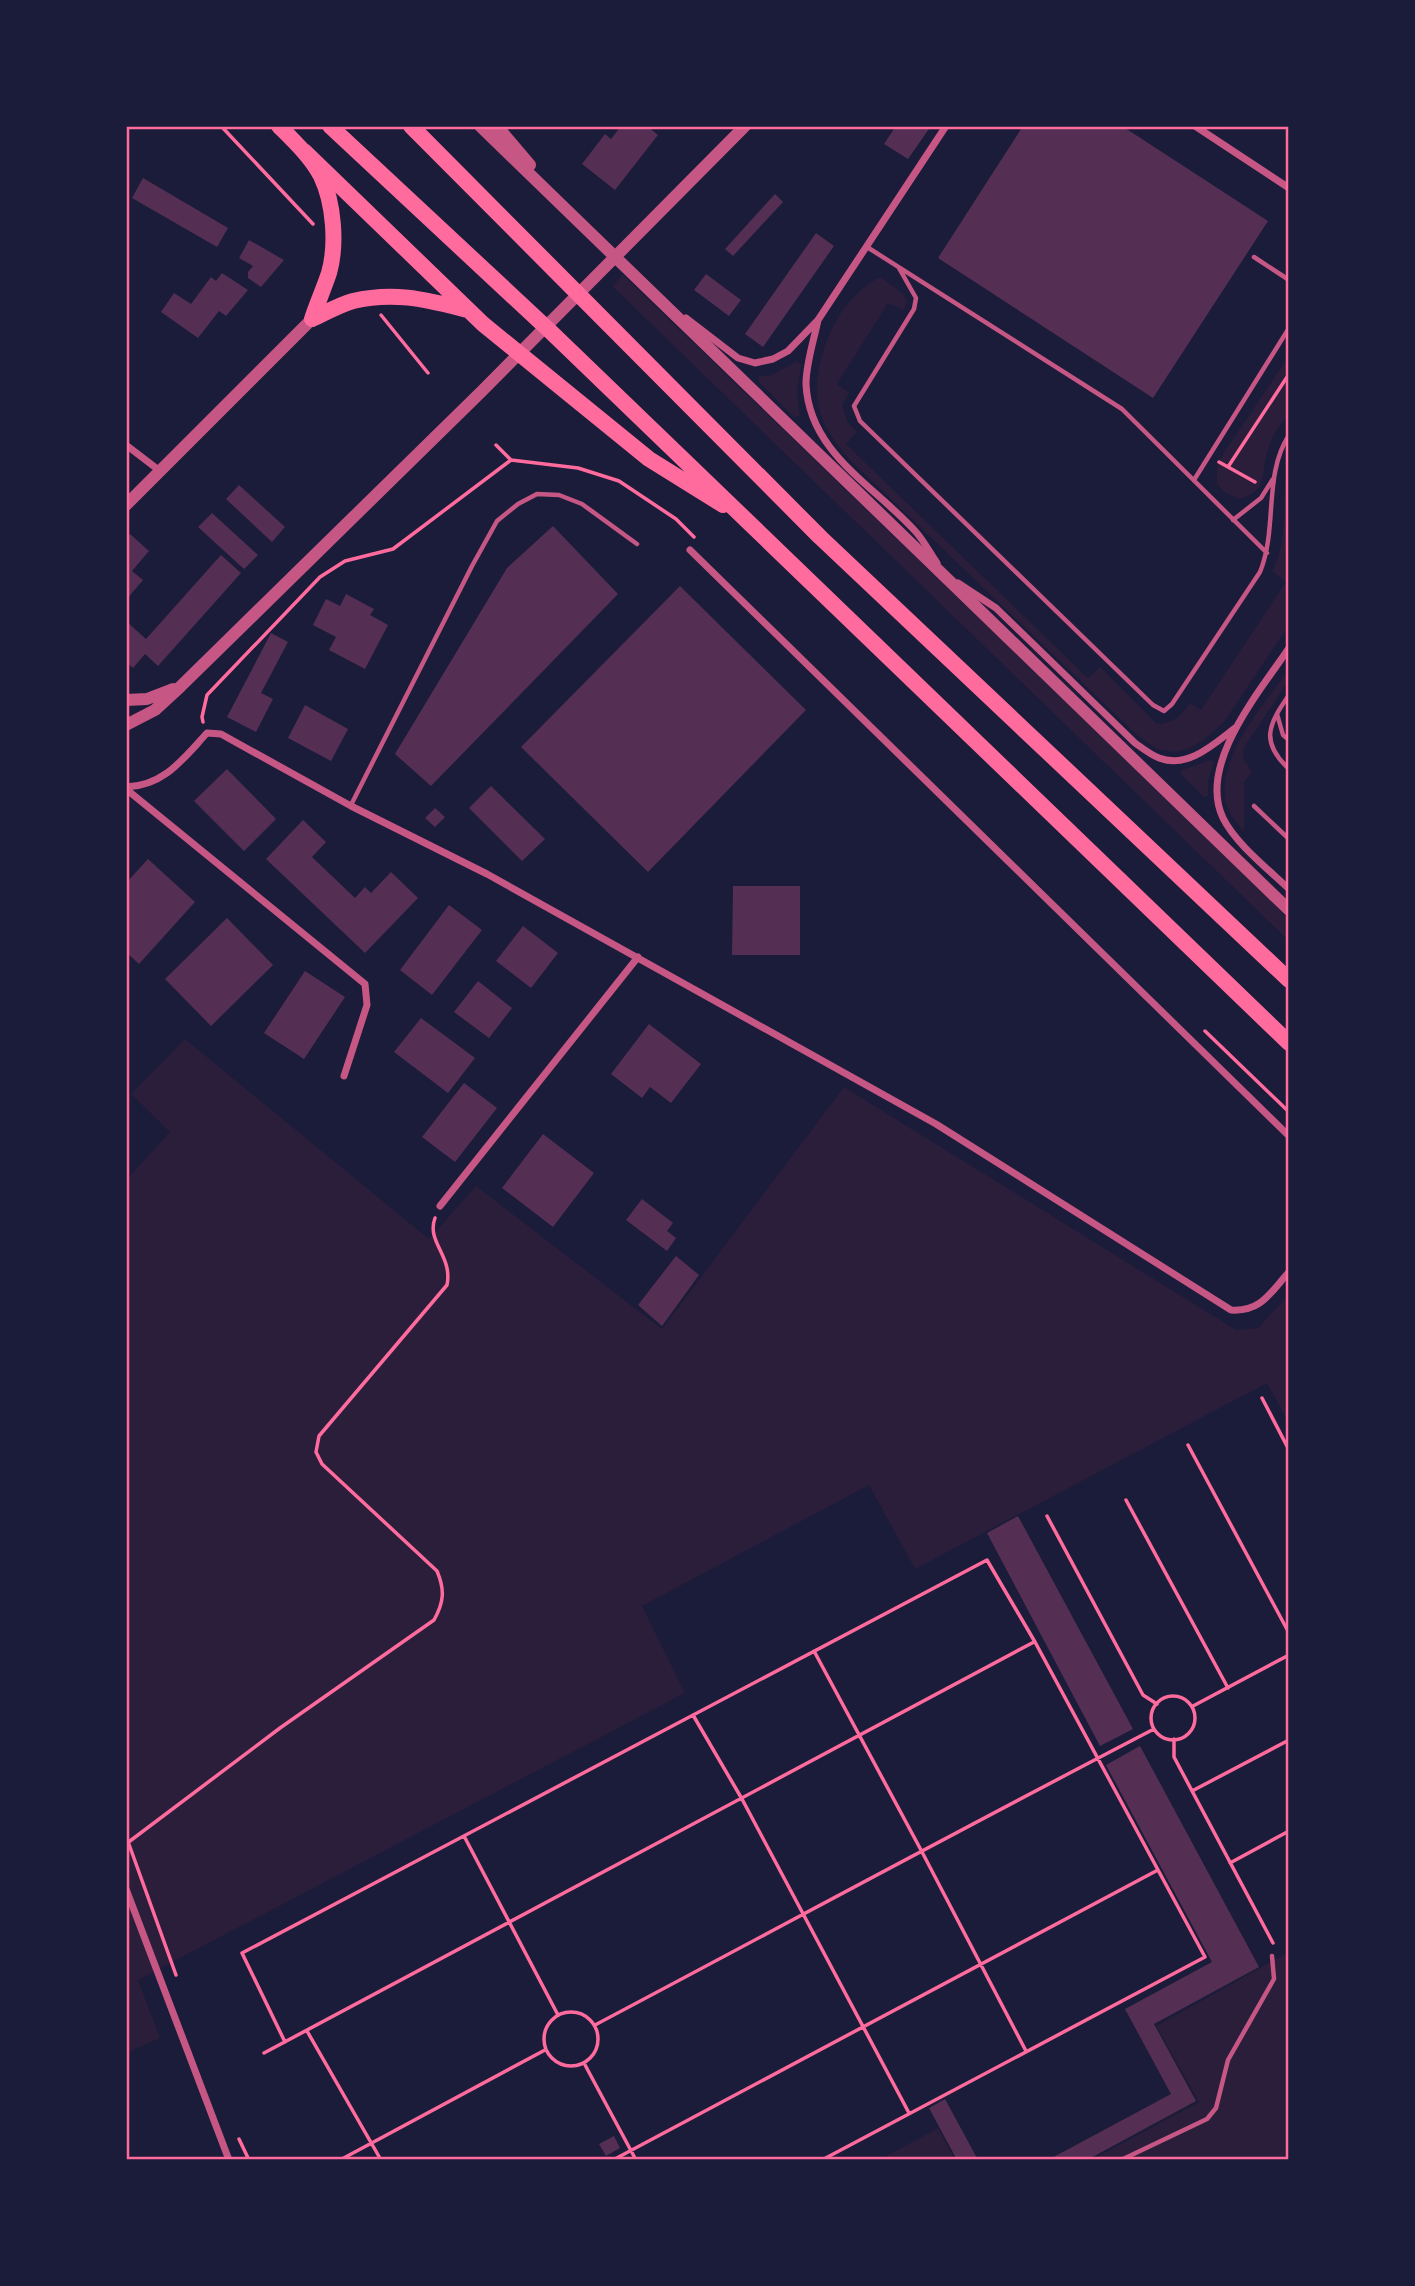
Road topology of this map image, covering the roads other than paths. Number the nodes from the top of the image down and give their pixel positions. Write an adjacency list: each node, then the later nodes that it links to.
1 (279, 126): 9 (highway)
2 (330, 126): 28 (highway)
3 (411, 126): 49 (highway)
4 (480, 126): 11 (street)
5 (497, 126): 11 (street)
6 (745, 126): 34 (street)
7 (946, 126): 12 (street)
8 (1195, 126): 10 (street)
9 (304, 151): 17 (highway); 18 (highway)
10 (1289, 188)
11 (581, 224): 16 (street)
12 (867, 247): 14 (lane); 19 (street)
13 (1254, 257): 15 (lane)
14 (899, 268): 25 (lane); 31 (lane)
15 (1289, 280)
16 (652, 292): 19 (street); 32 (street)
17 (468, 310): 18 (highway); 28 (highway)
18 (312, 319): 23 (street)
19 (818, 320): 32 (street)
20 (1289, 328): 25 (lane)
21 (1287, 438): 24 (lane)
22 (126, 445): 23 (street)
23 (160, 471): 26 (street)
24 (1275, 474): 27 (lane); 31 (lane)
25 (1194, 480): 27 (lane)
26 (126, 505)
27 (1233, 520): 31 (lane)
28 (750, 522): 50 (highway)
29 (636, 544): 43 (lane)
30 (690, 550): 52 (street)
31 (1268, 554)
32 (944, 573): 39 (street); 47 (street)
33 (1289, 648): 39 (street)
34 (180, 687): 36 (street); 38 (street)
35 (1289, 695): 37 (lane)
36 (126, 700)
37 (1276, 713): 40 (lane); 41 (lane)
38 (126, 725)
39 (1235, 728): 46 (street)
40 (1289, 740)
41 (1289, 769)
42 (126, 788): 43 (street); 51 (street)
43 (351, 806): 48 (street)
44 (1254, 806): 45 (lane)
45 (1289, 839)
46 (1289, 889)
47 (1289, 910)
48 (638, 957): 53 (street); 54 (street)
49 (1289, 980)
50 (1289, 1043)
51 (344, 1076)
52 (1289, 1136)
53 (440, 1206)
54 (1289, 1272)
55 (126, 1889): 57 (street)
56 (1272, 1956): 58 (lane)
57 (229, 2160)
58 (1121, 2160)

